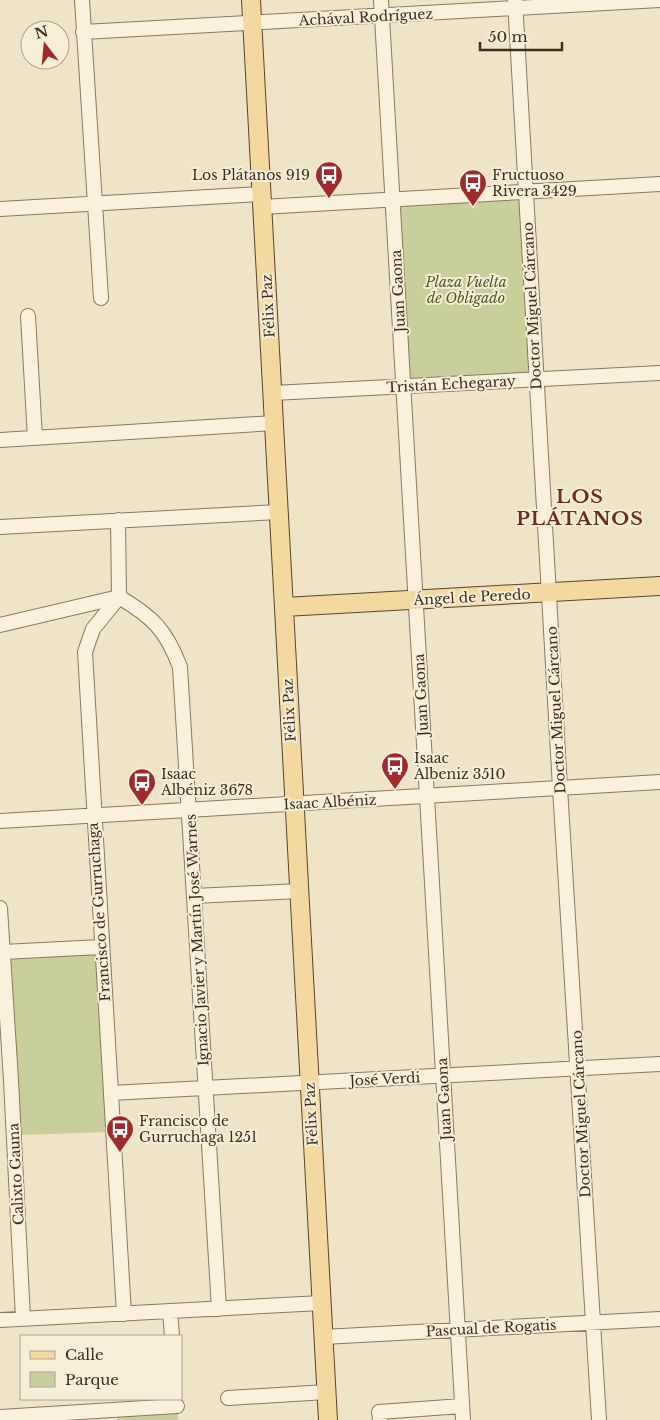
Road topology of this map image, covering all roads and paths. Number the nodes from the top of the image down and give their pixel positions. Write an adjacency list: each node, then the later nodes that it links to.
1 (82, 0): 8 (street)
2 (251, 0): 7 (main road, Félix Paz)
3 (381, 0): 6 (street, Juan Gaona)
4 (660, 0): 5 (street, Achával Rodríguez)
5 (515, 4): 6 (street, Achával Rodríguez); 10 (street, Doctor Miguel Cárcano)
6 (382, 16): 7 (street, Achával Rodríguez); 11 (street, Juan Gaona)
7 (252, 23): 8 (street, Achával Rodríguez); 12 (main road, Félix Paz)
8 (83, 32): 13 (street)
9 (660, 184): 10 (street)
10 (526, 192): 11 (street); 18 (street, Doctor Miguel Cárcano)
11 (392, 200): 12 (street); 19 (street, Juan Gaona)
12 (262, 201): 13 (street); 20 (main road, Félix Paz)
13 (95, 203): 14 (street); 15 (street)
14 (0, 209)
15 (101, 298)
16 (28, 316): 22 (street)
17 (660, 373): 18 (street, Tristán Echegaray)
18 (537, 379): 19 (street, Tristán Echegaray); 28 (street, Doctor Miguel Cárcano)
19 (403, 386): 20 (street, Tristán Echegaray); 30 (street, Juan Gaona)
20 (272, 394): 21 (main road, Félix Paz)
21 (274, 423): 22 (street); 24 (main road, Félix Paz)
22 (35, 438): 23 (street)
23 (0, 440)
24 (279, 512): 25 (street); 31 (main road, Félix Paz)
25 (118, 520): 26 (street); 29 (street)
26 (0, 527)
27 (660, 586): 28 (main road, Ángel de Peredo)
28 (549, 592): 30 (main road, Ángel de Peredo); 34 (street, Doctor Miguel Cárcano)
29 (119, 597): 32 (street); 37 (street, Ignacio Javier y Martín José Warnes); 38 (street, Francisco de Gurruchaga)
30 (416, 600): 31 (main road, Ángel de Peredo); 35 (street, Juan Gaona)
31 (284, 607): 36 (main road, Félix Paz)
32 (0, 625)
33 (660, 782): 34 (street, Isaac Albéniz)
34 (560, 788): 35 (street, Isaac Albéniz); 46 (street, Doctor Miguel Cárcano)
35 (427, 796): 36 (street, Isaac Albéniz); 47 (street, Juan Gaona)
36 (294, 804): 37 (street, Isaac Albéniz); 40 (main road, Félix Paz)
37 (189, 810): 38 (street, Isaac Albéniz); 41 (street, Ignacio Javier y Martín José Warnes)
38 (93, 816): 39 (street, Isaac Albéniz); 43 (street, Francisco de Gurruchaga)
39 (0, 821)
40 (299, 891): 41 (street); 49 (main road, Félix Paz)
41 (194, 896): 50 (street, Ignacio Javier y Martín José Warnes)
42 (0, 908): 44 (street, Calixto Gauna)
43 (101, 946): 44 (street); 51 (street, Francisco de Gurruchaga)
44 (3, 952): 48 (street, Calixto Gauna)
45 (660, 1064): 46 (street, José Verdi)
46 (578, 1069): 47 (street, José Verdi); 59 (street, Doctor Miguel Cárcano)
47 (443, 1076): 49 (street, José Verdi); 60 (street, Juan Gaona)
48 (6, 1080): 56 (street, Calixto Gauna)
49 (310, 1084): 50 (street, José Verdi); 52 (main road, Félix Paz)
50 (206, 1089): 51 (street, José Verdi); 53 (street, Ignacio Javier y Martín José Warnes)
51 (111, 1094): 55 (street, Francisco de Gurruchaga)
52 (321, 1303): 53 (street); 62 (main road, Félix Paz)
53 (219, 1309): 54 (street)
54 (170, 1311): 55 (street); 61 (street)
55 (124, 1314): 56 (street)
56 (23, 1319): 58 (street)
57 (660, 1319): 59 (street, Pascual de Rogatis)
58 (0, 1320)
59 (593, 1322): 60 (street, Pascual de Rogatis); 71 (street, Doctor Miguel Cárcano)
60 (458, 1330): 62 (street, Pascual de Rogatis); 65 (street, Juan Gaona)
61 (172, 1335)
62 (323, 1337): 63 (main road, Félix Paz)
63 (326, 1392): 64 (street); 69 (main road, Félix Paz)
64 (228, 1398)
65 (462, 1406): 67 (street); 70 (street, Juan Gaona)
66 (177, 1408): 68 (street)
67 (379, 1416)
68 (0, 1417)
69 (328, 1420)
70 (463, 1420)
71 (599, 1420)

